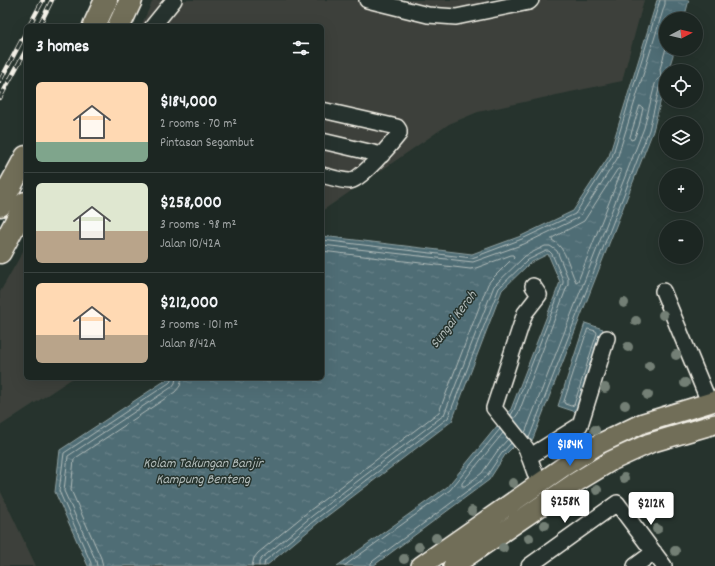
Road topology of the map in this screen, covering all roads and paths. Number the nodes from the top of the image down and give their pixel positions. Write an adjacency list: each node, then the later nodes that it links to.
1 (106, 0): 6 (highway)
2 (131, 0): 7 (highway)
3 (174, 0): 8 (street)
4 (367, 0): 5 (street)
5 (531, 0)
6 (95, 24)
7 (120, 24)
8 (155, 24)
9 (324, 110): 11 (street)
10 (324, 141): 11 (street)
11 (382, 155): 13 (street)
12 (24, 161): 14 (highway)
13 (324, 175)
14 (0, 206)
15 (24, 207): 17 (highway)
16 (22, 234): 18 (street)
17 (0, 252)
18 (0, 265)
19 (533, 286): 24 (street)
20 (663, 291): 22 (street)
21 (607, 338): 24 (street)
22 (712, 402): 25 (main road)
23 (715, 424): 28 (main road)
24 (528, 453): 25 (street)
25 (539, 484): 27 (main road)
26 (654, 552): 29 (street); 30 (street); 31 (street)
27 (421, 566)
28 (453, 566)
29 (528, 566)
30 (635, 566)
31 (664, 566)

